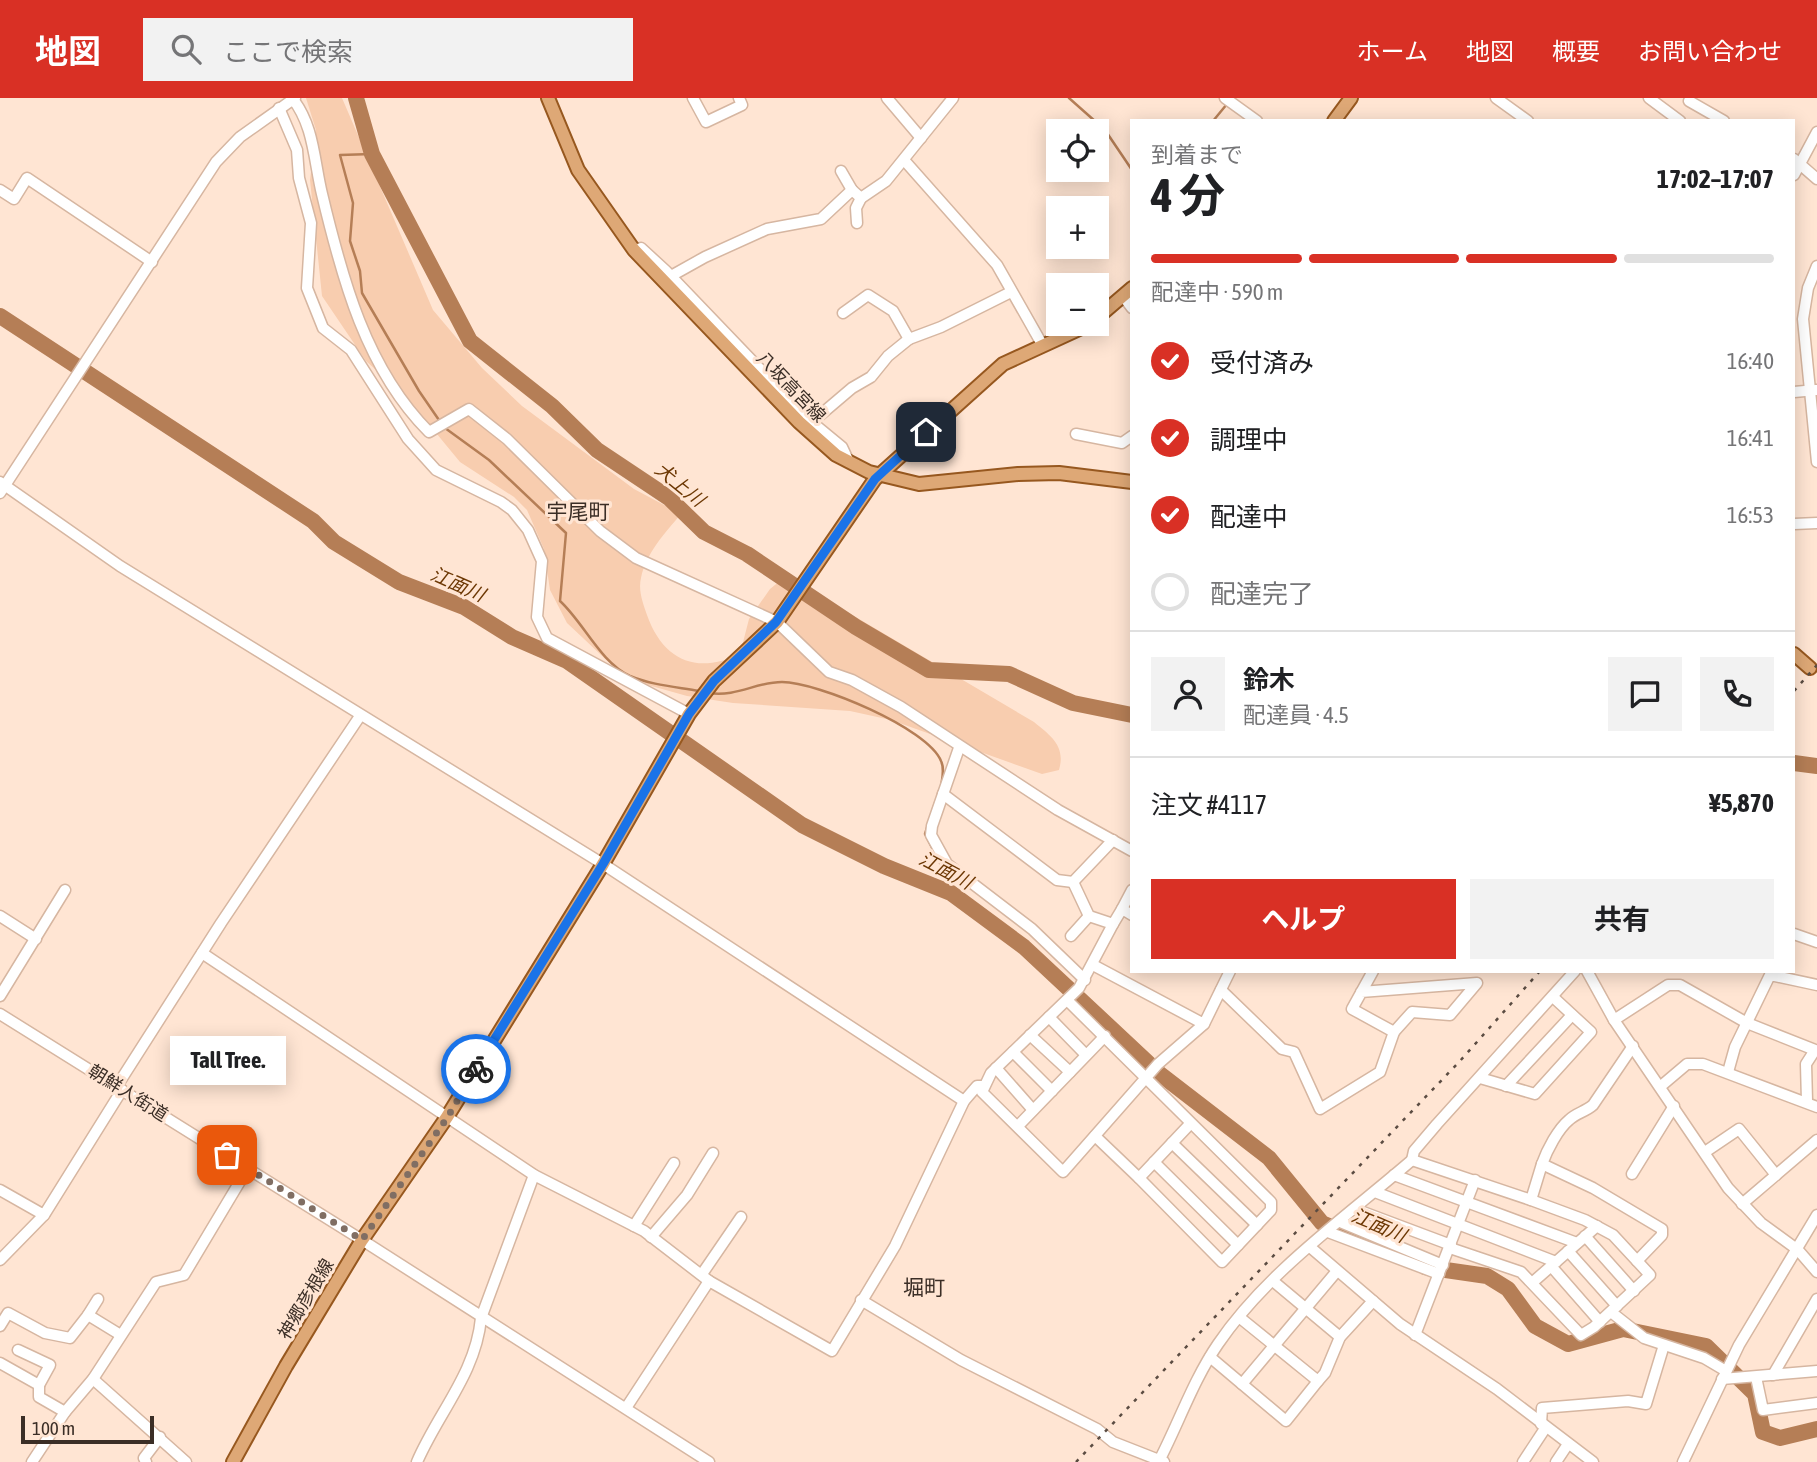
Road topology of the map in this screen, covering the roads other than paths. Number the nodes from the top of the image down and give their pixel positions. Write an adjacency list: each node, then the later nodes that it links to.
1 (293, 98): 12 (street); 52 (street)
2 (548, 98): 29 (main road, 八坂高宮線)
3 (693, 98): 4 (street)
4 (739, 98)
5 (887, 98): 20 (street)
6 (953, 98): 20 (street)
7 (1225, 98): 13 (street)
8 (1351, 98): 14 (main road)
9 (1496, 98): 15 (street)
10 (1649, 98): 16 (street)
11 (1690, 100): 17 (street); 18 (street)
12 (279, 108): 30 (street); 55 (street)
13 (1254, 119)
14 (1335, 119)
15 (1525, 119)
16 (1678, 119)
17 (1680, 119)
18 (1721, 119)
19 (1817, 132): 22 (street)
20 (921, 138): 21 (street)
21 (904, 160): 27 (street); 33 (street)
22 (1797, 161): 24 (street)
23 (841, 172): 26 (street)
24 (1817, 179)
25 (0, 190): 30 (street)
26 (852, 190): 27 (street); 32 (street)
27 (861, 198): 28 (street)
28 (857, 223)
29 (634, 250): 32 (street); 45 (main road, 八坂高宮線)
30 (152, 262): 49 (street)
31 (1817, 266): 40 (street)
32 (671, 276): 42 (street)
33 (1012, 292): 38 (street); 39 (street)
34 (1128, 292): 35 (main road)
35 (1109, 308)
36 (843, 313): 38 (street)
37 (1064, 336): 39 (main road, 神郷彦根線)
38 (909, 339): 42 (street)
39 (1043, 346): 47 (main road, 神郷彦根線)
40 (1814, 390): 41 (street); 46 (street)
41 (1795, 392)
42 (812, 422): 45 (street)
43 (1076, 434): 44 (street)
44 (1130, 437)
45 (849, 462): 47 (main road, 八坂高宮線)
46 (1817, 462)
47 (880, 475): 48 (main road, 八坂高宮線); 52 (main road, 神郷彦根線)
48 (1130, 482)
49 (2, 487): 56 (street)
50 (1817, 523): 51 (street)
51 (1795, 524)
52 (779, 618): 55 (main road, 神郷彦根線); 57 (street)
53 (1795, 655): 54 (main road)
54 (1810, 668)
55 (689, 714): 61 (main road, 神郷彦根線)
56 (360, 716): 61 (street); 74 (street)
57 (959, 748): 58 (street); 59 (street)
58 (943, 794): 62 (street); 83 (street)
59 (1113, 840): 60 (street); 62 (street)
60 (1130, 850)
61 (603, 864): 110 (street); 115 (main road, 神郷彦根線)
62 (1073, 882): 68 (street)
63 (65, 890): 72 (street)
64 (1130, 894): 65 (street)
65 (1122, 909): 66 (street); 69 (street)
66 (1130, 914)
67 (0, 916): 72 (street)
68 (1089, 916): 69 (street); 71 (street)
69 (1113, 924): 75 (street)
70 (1795, 934): 73 (street)
71 (1071, 936)
72 (36, 939): 85 (street)
73 (1817, 942)
74 (202, 953): 108 (street); 115 (street)
75 (1093, 965): 83 (street); 92 (street)
76 (1229, 973): 82 (street)
77 (1372, 973): 84 (street)
78 (1573, 973): 86 (street)
79 (1588, 973): 90 (street)
80 (1767, 973): 81 (street); 91 (street)
81 (1817, 985)
82 (1221, 990): 92 (street); 93 (street)
83 (1076, 991): 89 (street); 95 (street)
84 (1361, 992): 93 (street); 93 (street)
85 (0, 996)
86 (1553, 997): 88 (street); 104 (street)
87 (0, 1014): 108 (street, 朝鮮人街道)
88 (1572, 1015): 106 (street); 106 (street)
89 (1049, 1017): 94 (street); 99 (street)
90 (1614, 1020): 91 (street); 96 (street)
91 (1746, 1023): 97 (street); 102 (street)
92 (1204, 1024): 103 (street)
93 (1394, 1032)
94 (1030, 1035): 98 (street); 101 (street)
95 (1105, 1036): 99 (street); 103 (street)
96 (1633, 1046): 107 (street); 126 (street)
97 (1816, 1049): 111 (street)
98 (1013, 1052): 100 (street); 109 (street)
99 (1086, 1055): 101 (street)
100 (996, 1068): 105 (street); 114 (street)
101 (1070, 1072): 109 (street)
102 (1728, 1072): 107 (street); 111 (street)
103 (1149, 1076): 116 (street); 118 (street)
104 (1480, 1078): 106 (street); 123 (street)
105 (984, 1086): 110 (street); 117 (street)
106 (1506, 1086)
107 (1661, 1086): 112 (street)
108 (120, 1088): 127 (street, 朝鮮人街道); 140 (street)
109 (1052, 1091): 114 (street)
110 (964, 1101): 170 (street)
111 (1807, 1101): 113 (street)
112 (1674, 1106): 122 (street); 128 (street)
113 (1817, 1107)
114 (1033, 1110): 117 (street)
115 (447, 1118): 129 (street); 152 (main road, 神郷彦根線)
116 (1189, 1124): 120 (street); 145 (street)
117 (1018, 1126): 118 (street)
118 (1095, 1136): 132 (street)
119 (1817, 1140): 131 (street)
120 (1172, 1143): 124 (street); 145 (street)
121 (713, 1153): 151 (street)
122 (1705, 1153): 131 (street); 138 (street)
123 (1412, 1160): 130 (street); 133 (street)
124 (1154, 1162): 132 (street); 154 (street)
125 (674, 1163): 146 (street)
126 (1542, 1164): 136 (street); 160 (street)
127 (248, 1168): 152 (street, 朝鮮人街道); 180 (street)
128 (1632, 1174)
129 (534, 1175): 146 (street); 177 (street)
130 (1394, 1175): 135 (street); 137 (street)
131 (1776, 1175): 138 (street)
132 (1139, 1178): 154 (street)
133 (1475, 1181): 136 (street); 137 (street)
134 (0, 1190): 140 (street)
135 (1375, 1192): 139 (street); 144 (street)
136 (1531, 1200): 147 (street)
137 (1466, 1203): 144 (street); 153 (street)
138 (1742, 1204): 157 (street)
139 (1355, 1209): 143 (street); 156 (street)
140 (44, 1215): 159 (street)
141 (1817, 1215): 149 (street)
142 (741, 1217): 165 (street)
143 (1340, 1222): 148 (street); 162 (street)
144 (1458, 1224): 156 (street); 161 (street)
145 (1257, 1225): 154 (street)
146 (634, 1226): 151 (street)
147 (1597, 1226): 150 (street); 160 (street)
148 (1328, 1232): 155 (street); 162 (street)
149 (1813, 1233): 157 (street)
150 (1585, 1236): 153 (street); 168 (street)
151 (651, 1237): 165 (street)
152 (362, 1240): 177 (street, 朝鮮人街道); 206 (main road, 神郷彦根線)
153 (1577, 1244): 158 (street)
154 (1238, 1245)
155 (1310, 1247): 163 (street); 166 (street)
156 (1450, 1247): 162 (street); 167 (street)
157 (1798, 1250): 164 (street); 189 (street)
158 (1568, 1251): 161 (street); 174 (street)
159 (0, 1260)
160 (1637, 1261): 168 (street)
161 (1553, 1264): 167 (street); 178 (street)
162 (1441, 1270): 181 (street)
163 (1337, 1272): 172 (street); 173 (street)
164 (1817, 1272)
165 (706, 1278): 170 (street); 197 (street)
166 (1273, 1281): 173 (street); 176 (street)
167 (1533, 1282): 178 (street)
168 (1634, 1291): 174 (street)
169 (97, 1299): 175 (street)
170 (861, 1300): 202 (street)
171 (1817, 1300): 190 (street)
172 (1373, 1301): 181 (street); 182 (street)
173 (1306, 1309): 182 (street); 184 (street)
174 (1614, 1309): 178 (street); 183 (street)
175 (88, 1315): 179 (street); 180 (street)
176 (1239, 1317): 184 (street); 186 (street)
177 (481, 1318): 197 (street, 朝鮮人街道); 207 (street)
178 (1600, 1322)
179 (0, 1326)
180 (120, 1334): 192 (street)
181 (1415, 1335): 199 (street)
182 (1340, 1337): 193 (street)
183 (1664, 1345): 189 (street); 199 (street)
184 (1275, 1346): 193 (street); 194 (street)
185 (18, 1350): 195 (street)
186 (1210, 1357): 194 (street); 202 (street)
187 (0, 1363): 195 (street)
188 (1817, 1371): 190 (street)
189 (1724, 1375): 191 (street); 212 (street)
190 (1773, 1375): 191 (street)
191 (1756, 1377): 196 (street)
192 (93, 1379): 198 (street); 200 (street)
193 (1318, 1381): 194 (street)
194 (1242, 1384)
195 (39, 1385): 198 (street)
196 (1817, 1403)
197 (626, 1408): 208 (street, 朝鮮人街道)
198 (65, 1412): 203 (street)
199 (1544, 1426): 201 (street); 209 (street)
200 (160, 1437): 204 (street); 205 (street)
201 (1568, 1444): 210 (street); 211 (street)
202 (1163, 1461)
203 (32, 1462)
204 (146, 1462)
205 (187, 1462)
206 (233, 1462)
207 (417, 1462)
208 (709, 1462)
209 (1523, 1462)
210 (1556, 1462)
211 (1593, 1462)
212 (1683, 1462)

